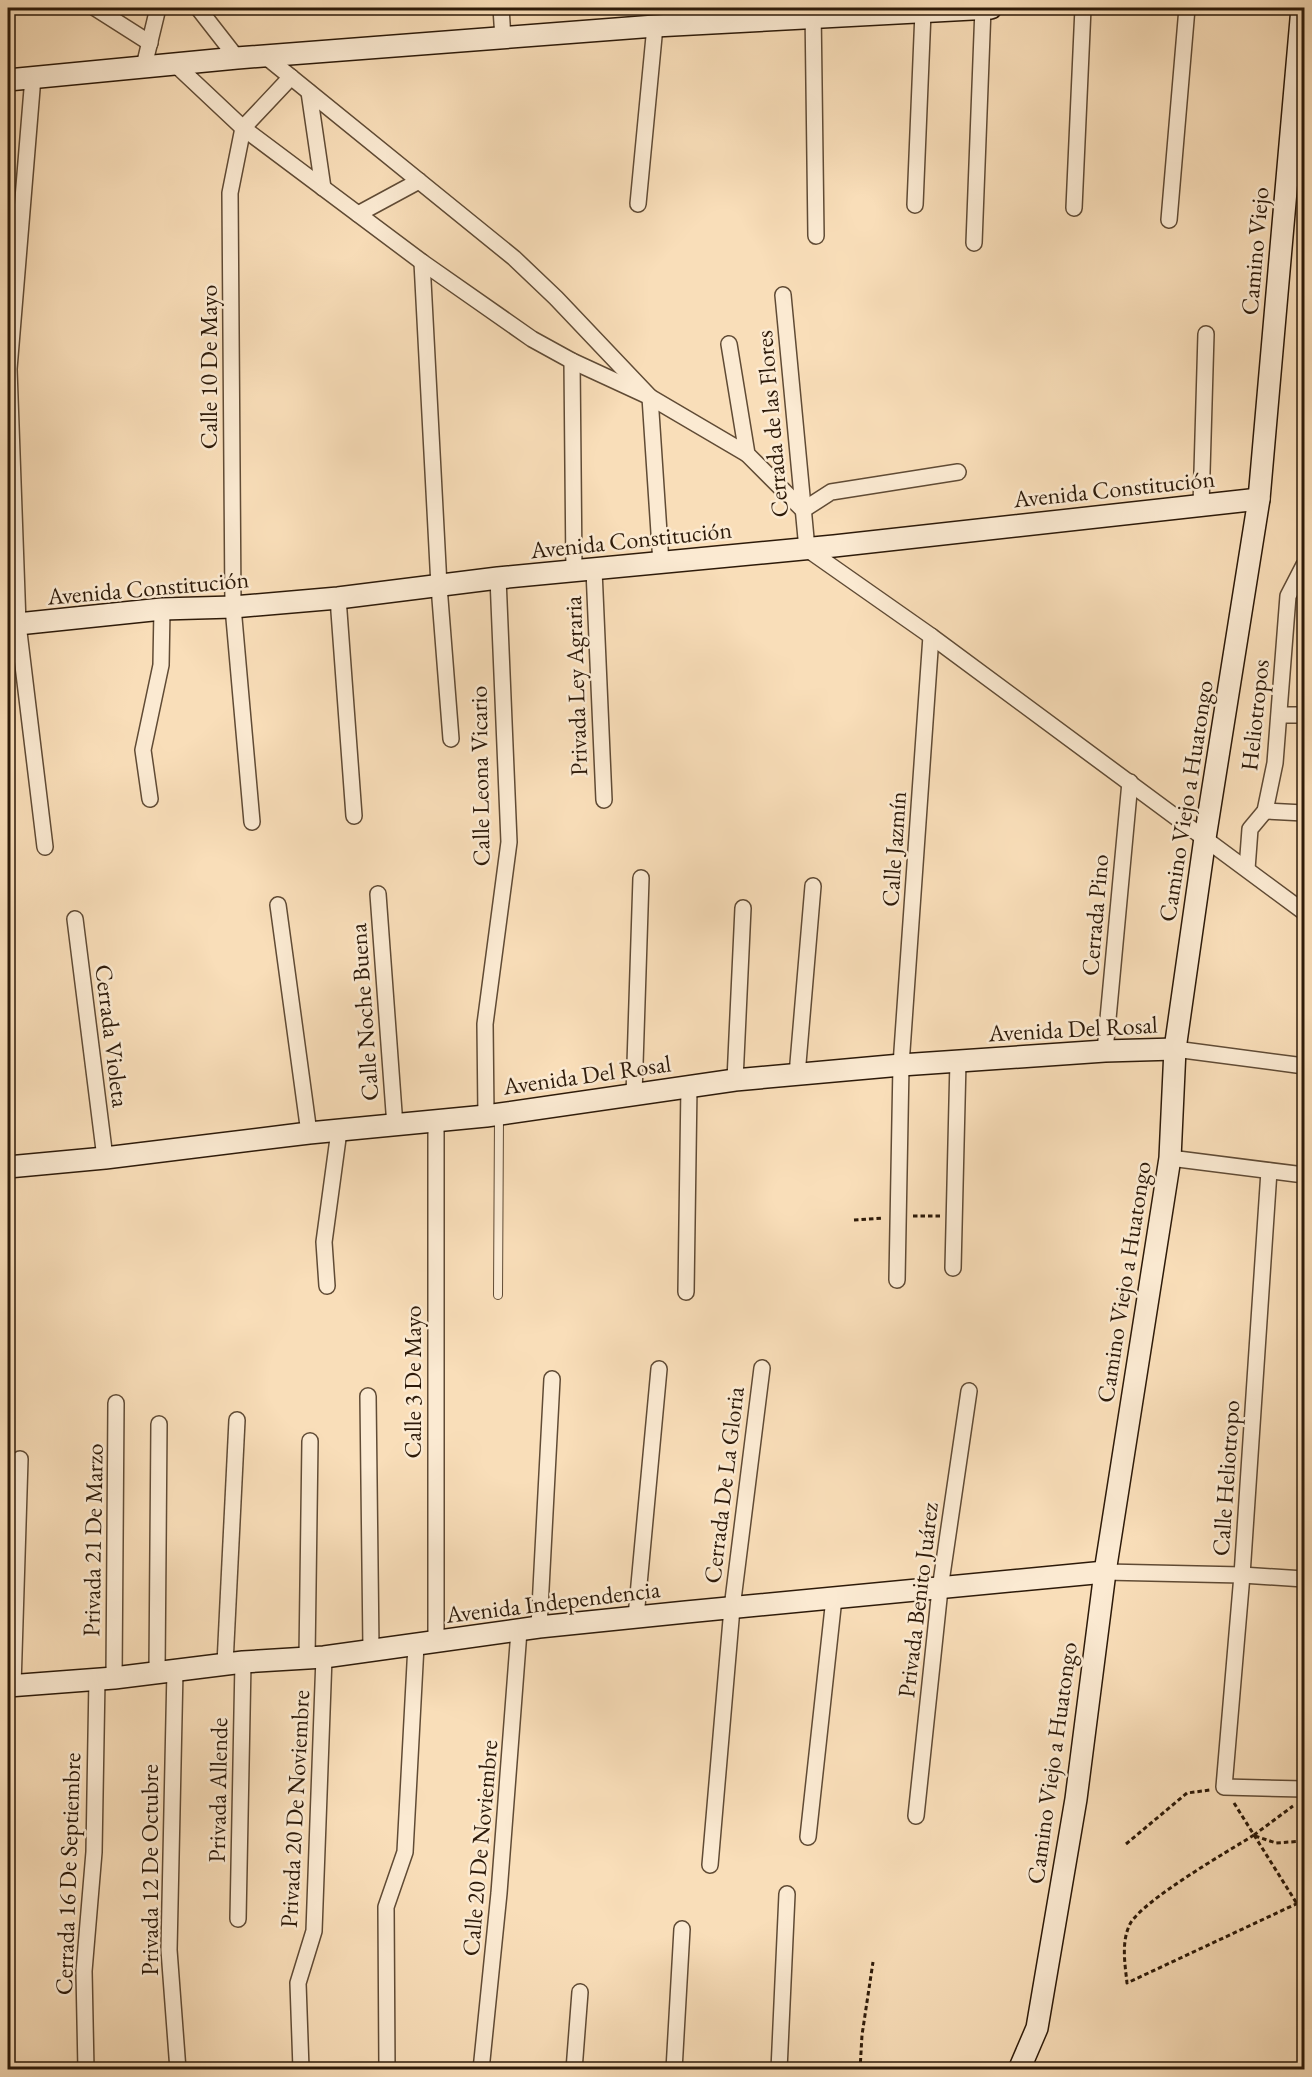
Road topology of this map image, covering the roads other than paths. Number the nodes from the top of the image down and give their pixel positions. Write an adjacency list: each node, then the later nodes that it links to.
1 (95, 8): 14 (street)
2 (158, 8): 14 (street)
3 (198, 8): 16 (street)
4 (501, 8): 13 (street)
5 (983, 8): 6 (main road); 10 (main road); 32 (street)
6 (991, 8)
7 (1083, 8): 28 (street)
8 (1187, 8): 30 (street)
9 (1302, 8): 41 (main road, Camino Viejo)
10 (923, 12): 11 (main road); 27 (street)
11 (813, 13): 12 (main road); 31 (street)
12 (655, 26): 13 (main road); 26 (street)
13 (503, 38): 15 (main road)
14 (150, 43): 18 (street)
15 (265, 56): 16 (main road); 20 (street)
16 (237, 58): 17 (main road)
17 (176, 65): 18 (main road); 23 (street)
18 (144, 66): 19 (main road)
19 (33, 77): 21 (main road); 53 (street)
20 (291, 77): 22 (street); 23 (street)
21 (8, 80)
22 (309, 92): 24 (street); 25 (street)
23 (243, 128): 25 (street); 51 (street, Calle 10 De Mayo)
24 (419, 181): 29 (street); 38 (street)
25 (323, 188): 29 (street)
26 (638, 204)
27 (915, 205)
28 (1074, 208)
29 (358, 214): 33 (street)
30 (1168, 220)
31 (816, 236)
32 (974, 243)
33 (422, 262): 37 (street); 49 (street)
34 (783, 295): 43 (street, Cerrada de las Flores)
35 (1206, 334): 42 (street)
36 (729, 344): 39 (street)
37 (572, 361): 38 (street); 46 (street, Privada Ley Agraria)
38 (650, 397): 39 (street); 45 (street)
39 (747, 454): 43 (street)
40 (958, 472): 43 (street)
41 (1259, 499): 42 (main road, Avenida Constitución); 65 (main road, Camino Viejo a Huatongo)
42 (1201, 506): 44 (main road, Avenida Constitución)
43 (803, 510): 44 (street, Cerrada de las Flores)
44 (807, 549): 45 (main road, Avenida Constitución); 54 (street)
45 (661, 563): 46 (main road, Avenida Constitución)
46 (584, 571): 48 (main road, Avenida Constitución); 60 (street, Privada Ley Agraria)
47 (1302, 573): 55 (street, Heliotropos)
48 (498, 579): 49 (main road, Avenida Constitución); 84 (street, Calle Leona Vicario)
49 (439, 586): 50 (main road, Avenida Constitución); 57 (street)
50 (338, 597): 51 (main road, Avenida Constitución); 63 (street)
51 (233, 607): 52 (main road, Avenida Constitución); 64 (street, Calle 10 De Mayo)
52 (162, 609): 53 (main road, Avenida Constitución); 59 (street)
53 (13, 625): 66 (street)
54 (932, 636): 58 (street); 78 (street, Calle Jazmín)
55 (1280, 715): 56 (street); 61 (street, Heliotropos)
56 (1305, 715)
57 (451, 739)
58 (1130, 783): 65 (street); 76 (street, Cerrada Pino)
59 (150, 800)
60 (604, 800)
61 (1265, 811): 62 (street); 67 (street, Heliotropos)
62 (1305, 813)
63 (354, 816)
64 (252, 822)
65 (1205, 838): 67 (street); 75 (main road, Camino Viejo a Huatongo)
66 (45, 847)
67 (1246, 869): 73 (street)
68 (641, 879): 83 (street)
69 (813, 886): 80 (street)
70 (378, 894): 86 (street, Calle Noche Buena)
71 (278, 905): 88 (street)
72 (743, 908): 81 (street)
73 (1305, 912)
74 (75, 919): 89 (street, Cerrada Violeta)
75 (1175, 1049): 76 (main road, Avenida Del Rosal); 79 (street); 90 (main road, Camino Viejo a Huatongo)
76 (1105, 1051): 77 (main road, Avenida Del Rosal)
77 (958, 1062): 78 (main road, Avenida Del Rosal); 94 (street)
78 (901, 1065): 80 (main road, Avenida Del Rosal); 95 (street, Calle Jazmín)
79 (1305, 1066)
80 (797, 1075): 81 (main road, Avenida Del Rosal)
81 (735, 1080): 82 (main road, Avenida Del Rosal)
82 (689, 1086): 83 (main road, Avenida Del Rosal); 97 (street)
83 (634, 1095): 84 (main road, Avenida Del Rosal)
84 (493, 1115): 85 (main road, Avenida Del Rosal); 98 (lane)
85 (436, 1122): 86 (main road, Avenida Del Rosal); 117 (street, Calle 3 De Mayo)
86 (395, 1126): 87 (main road, Avenida Del Rosal)
87 (339, 1131): 88 (main road, Avenida Del Rosal); 96 (street)
88 (309, 1133): 89 (main road, Avenida Del Rosal)
89 (105, 1158): 91 (main road, Avenida Del Rosal)
90 (1170, 1158): 92 (street); 109 (main road, Camino Viejo a Huatongo)
91 (8, 1167)
92 (1269, 1171): 93 (street); 110 (street, Calle Heliotropo)
93 (1305, 1175)
94 (953, 1268)
95 (897, 1280)
96 (327, 1286)
97 (686, 1292)
98 (498, 1295)
99 (762, 1368): 114 (street, Cerrada De La Gloria)
100 (659, 1369): 115 (street)
101 (552, 1379): 116 (street, Calle 20 De Noviembre)
102 (969, 1391): 112 (street, Privada Benito Juárez)
103 (368, 1396): 118 (street)
104 (116, 1403): 122 (street, Privada 21 De Marzo)
105 (237, 1420): 120 (street, Privada Allende)
106 (159, 1424): 121 (street, Privada 12 De Octubre)
107 (310, 1441): 119 (street, Privada 20 De Noviembre)
108 (20, 1459): 123 (street)
109 (1104, 1572): 110 (street); 112 (main road, Avenida Independencia); 140 (main road, Camino Viejo a Huatongo)
110 (1242, 1575): 111 (street); 124 (street, Calle Heliotropo)
111 (1305, 1579)
112 (940, 1589): 113 (main road, Avenida Independencia); 125 (street, Privada Benito Juárez)
113 (834, 1598): 114 (main road, Avenida Independencia); 126 (street)
114 (732, 1608): 115 (main road, Avenida Independencia); 127 (street, Cerrada De La Gloria)
115 (636, 1617): 116 (main road, Avenida Independencia)
116 (529, 1629): 117 (main road, Avenida Independencia); 136 (street, Calle 20 De Noviembre)
117 (426, 1644): 118 (main road, Avenida Independencia); 135 (street, Calle 3 De Mayo)
118 (371, 1649): 119 (main road, Avenida Independencia)
119 (315, 1657): 120 (main road, Avenida Independencia); 132 (street, Privada 20 De Noviembre)
120 (234, 1663): 121 (main road, Avenida Independencia); 129 (street, Privada Allende)
121 (166, 1671): 122 (main road, Avenida Independencia); 134 (street, Privada 12 De Octubre)
122 (105, 1679): 123 (main road, Avenida Independencia); 133 (street, Cerrada 16 De Septiembre)
123 (10, 1686)
124 (1305, 1790)
125 (916, 1815)
126 (808, 1837)
127 (710, 1865)
128 (787, 1894): 139 (street)
129 (238, 1919)
130 (682, 1929): 138 (street)
131 (580, 1992): 137 (street)
132 (301, 2069)
133 (86, 2070)
134 (178, 2070)
135 (387, 2070)
136 (481, 2070)
137 (574, 2070)
138 (674, 2070)
139 (779, 2070)
140 (1019, 2070)

